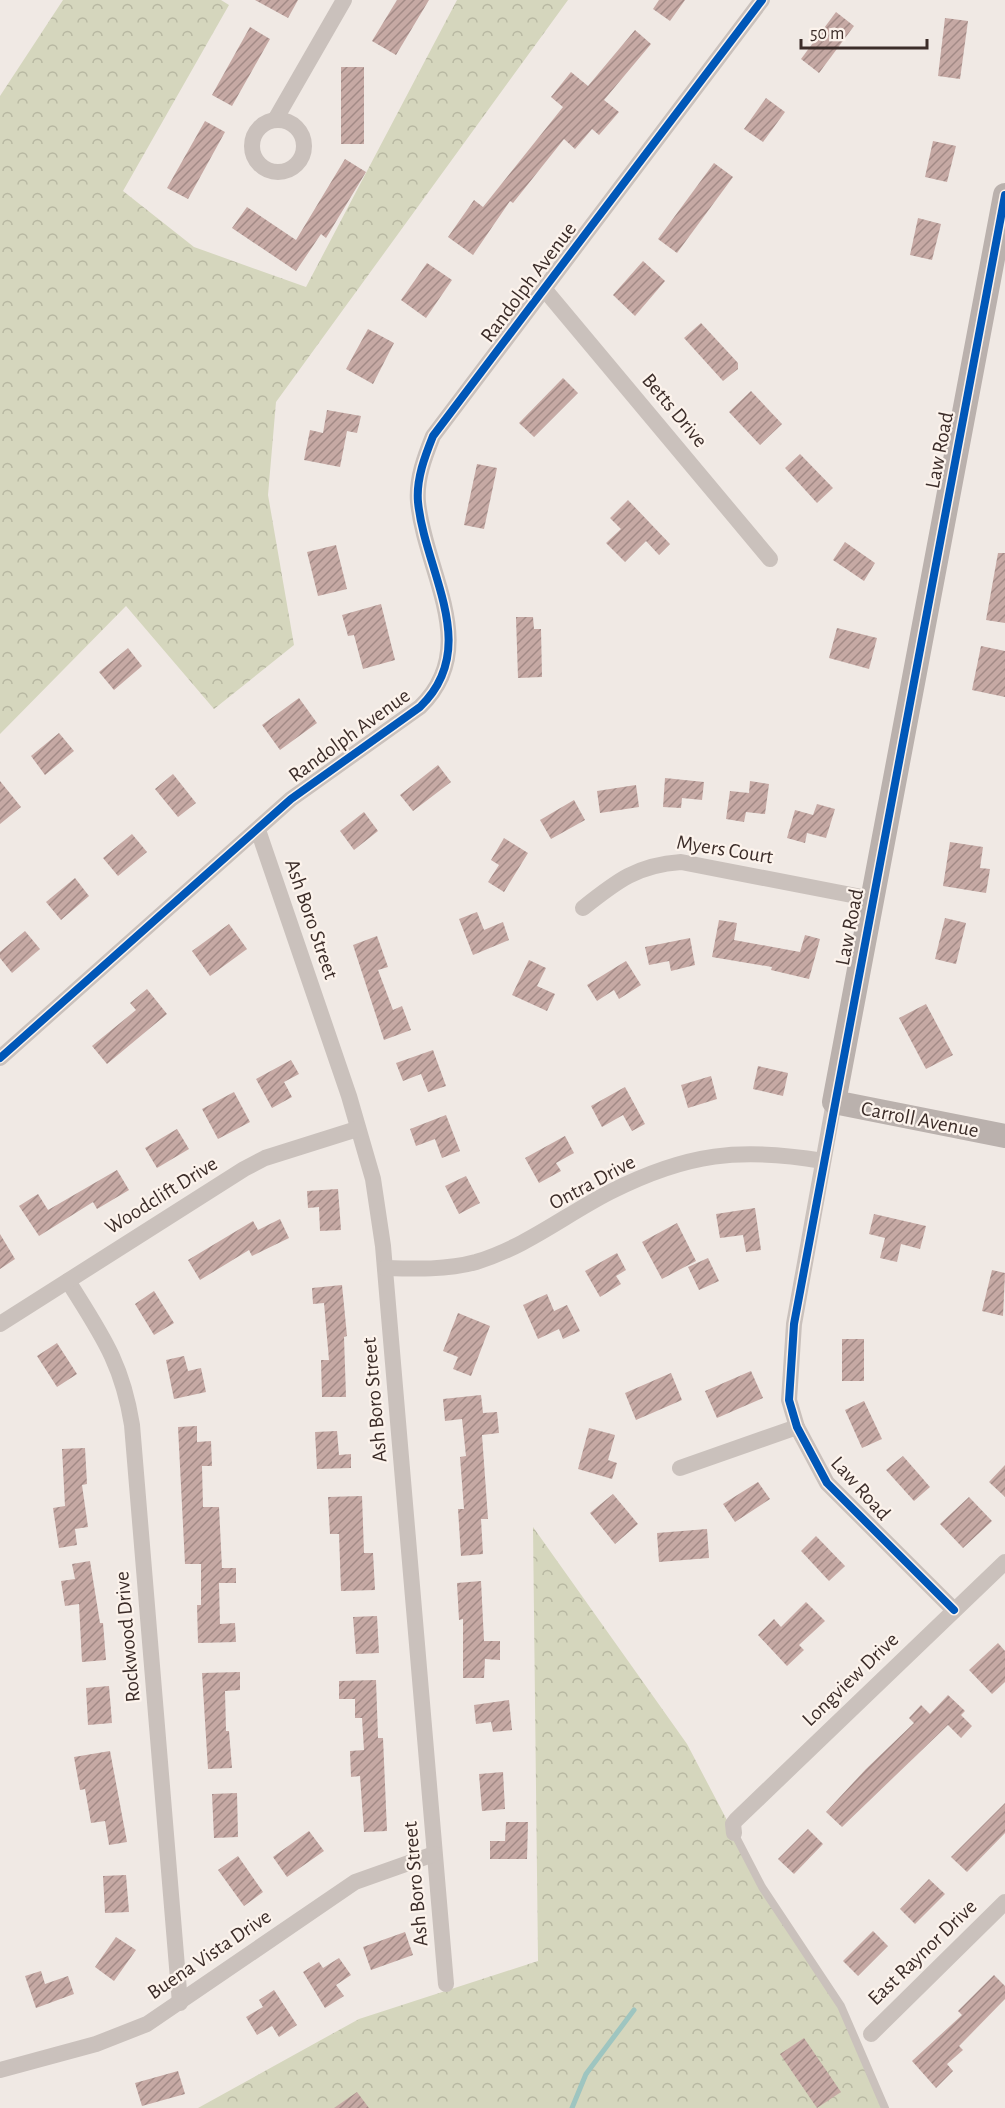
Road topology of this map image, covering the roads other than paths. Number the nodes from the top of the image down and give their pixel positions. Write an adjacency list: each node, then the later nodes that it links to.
1 (344, 0): 3 (street)
2 (762, 0): 6 (street, Randolph Avenue)
3 (275, 120)
4 (1005, 195): 5 (street, Law Road)
5 (1003, 220): 9 (street, Law Road)
6 (545, 290): 7 (street, Betts Drive); 8 (street, Randolph Avenue)
7 (770, 559)
8 (258, 830): 11 (street, Randolph Avenue); 13 (street, Ash Boro Street)
9 (872, 899): 10 (street, Myers Court); 12 (street, Law Road)
10 (583, 908)
11 (0, 1058)
12 (834, 1102): 14 (street, Carroll Avenue); 15 (street, Law Road)
13 (357, 1129): 16 (street, Ash Boro Street); 17 (street, Woodclift Drive)
14 (1005, 1136)
15 (823, 1161): 16 (street, Ontra Drive); 19 (street, Law Road)
16 (385, 1268): 24 (street, Ash Boro Street)
17 (69, 1281): 18 (street, Woodclift Drive); 27 (street, Rockwood Drive)
18 (0, 1324)
19 (797, 1427): 20 (street); 22 (street, Law Road)
20 (680, 1468)
21 (1005, 1562): 22 (street, Longview Drive)
22 (954, 1610): 23 (street, Longview Drive)
23 (734, 1833): 30 (lane)
24 (434, 1854): 26 (street, Ash Boro Street); 27 (street, Buena Vista Drive)
25 (1005, 1902): 28 (street, East Raynor Drive)
26 (446, 1984)
27 (180, 2003): 29 (street, Buena Vista Drive)
28 (871, 2034)
29 (0, 2070)
30 (885, 2108)

